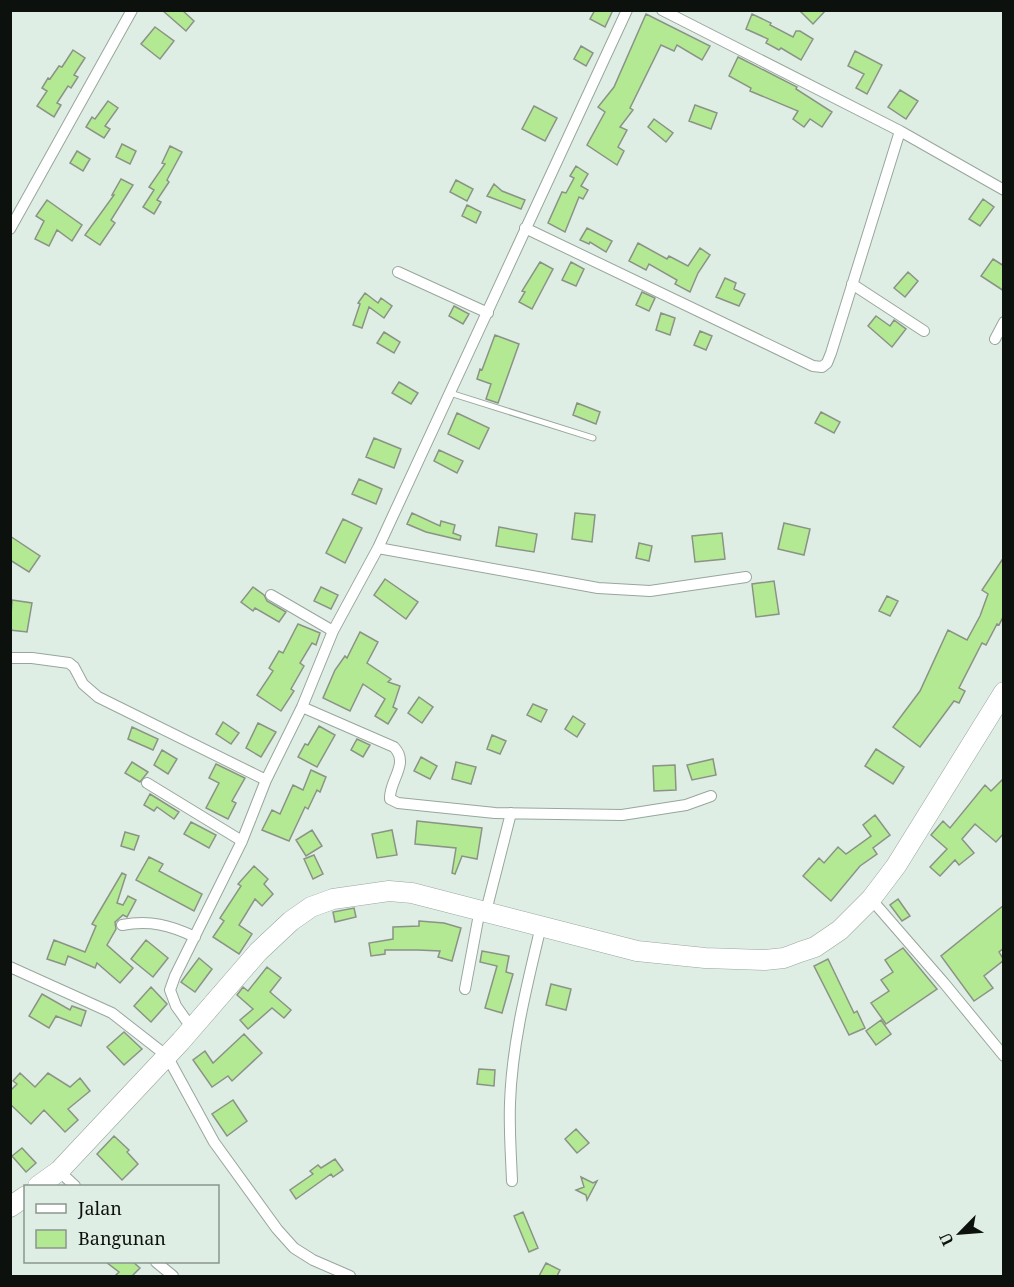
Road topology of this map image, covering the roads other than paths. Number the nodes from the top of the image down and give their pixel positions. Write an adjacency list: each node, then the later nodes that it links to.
1 (132, 10): 6 (street)
2 (627, 10): 7 (street)
3 (662, 10): 4 (street)
4 (900, 131): 5 (street); 10 (street)
5 (1004, 190)
6 (14, 214): 8 (street)
7 (525, 228): 10 (street); 11 (street)
8 (10, 229)
9 (398, 272): 11 (street)
10 (852, 284): 13 (street)
11 (488, 313): 15 (street)
12 (1004, 322): 14 (street)
13 (924, 331)
14 (995, 339)
15 (449, 393): 16 (lane); 17 (street)
16 (593, 438)
17 (378, 548): 18 (street); 20 (street)
18 (746, 577)
19 (271, 595): 20 (street)
20 (333, 631): 23 (street)
21 (10, 658): 24 (street)
22 (1004, 692): 29 (highway)
23 (302, 707): 24 (street); 27 (street)
24 (266, 780): 28 (street)
25 (147, 783): 28 (street)
26 (711, 796): 27 (street)
27 (511, 813): 30 (street)
28 (242, 841): 33 (street)
29 (871, 899): 32 (highway); 38 (street)
30 (483, 910): 32 (highway); 35 (street); 36 (highway)
31 (122, 925): 33 (street)
32 (541, 926): 40 (street)
33 (195, 937): 36 (street)
34 (10, 967): 37 (street)
35 (465, 989)
36 (191, 1027): 37 (highway)
37 (167, 1056): 39 (highway); 47 (street)
38 (1004, 1056)
39 (59, 1171): 41 (highway); 42 (street)
40 (512, 1181)
41 (39, 1185)
42 (74, 1185)
43 (24, 1197): 44 (highway)
44 (10, 1207)
45 (157, 1263): 46 (street)
46 (173, 1276)
47 (350, 1276)

